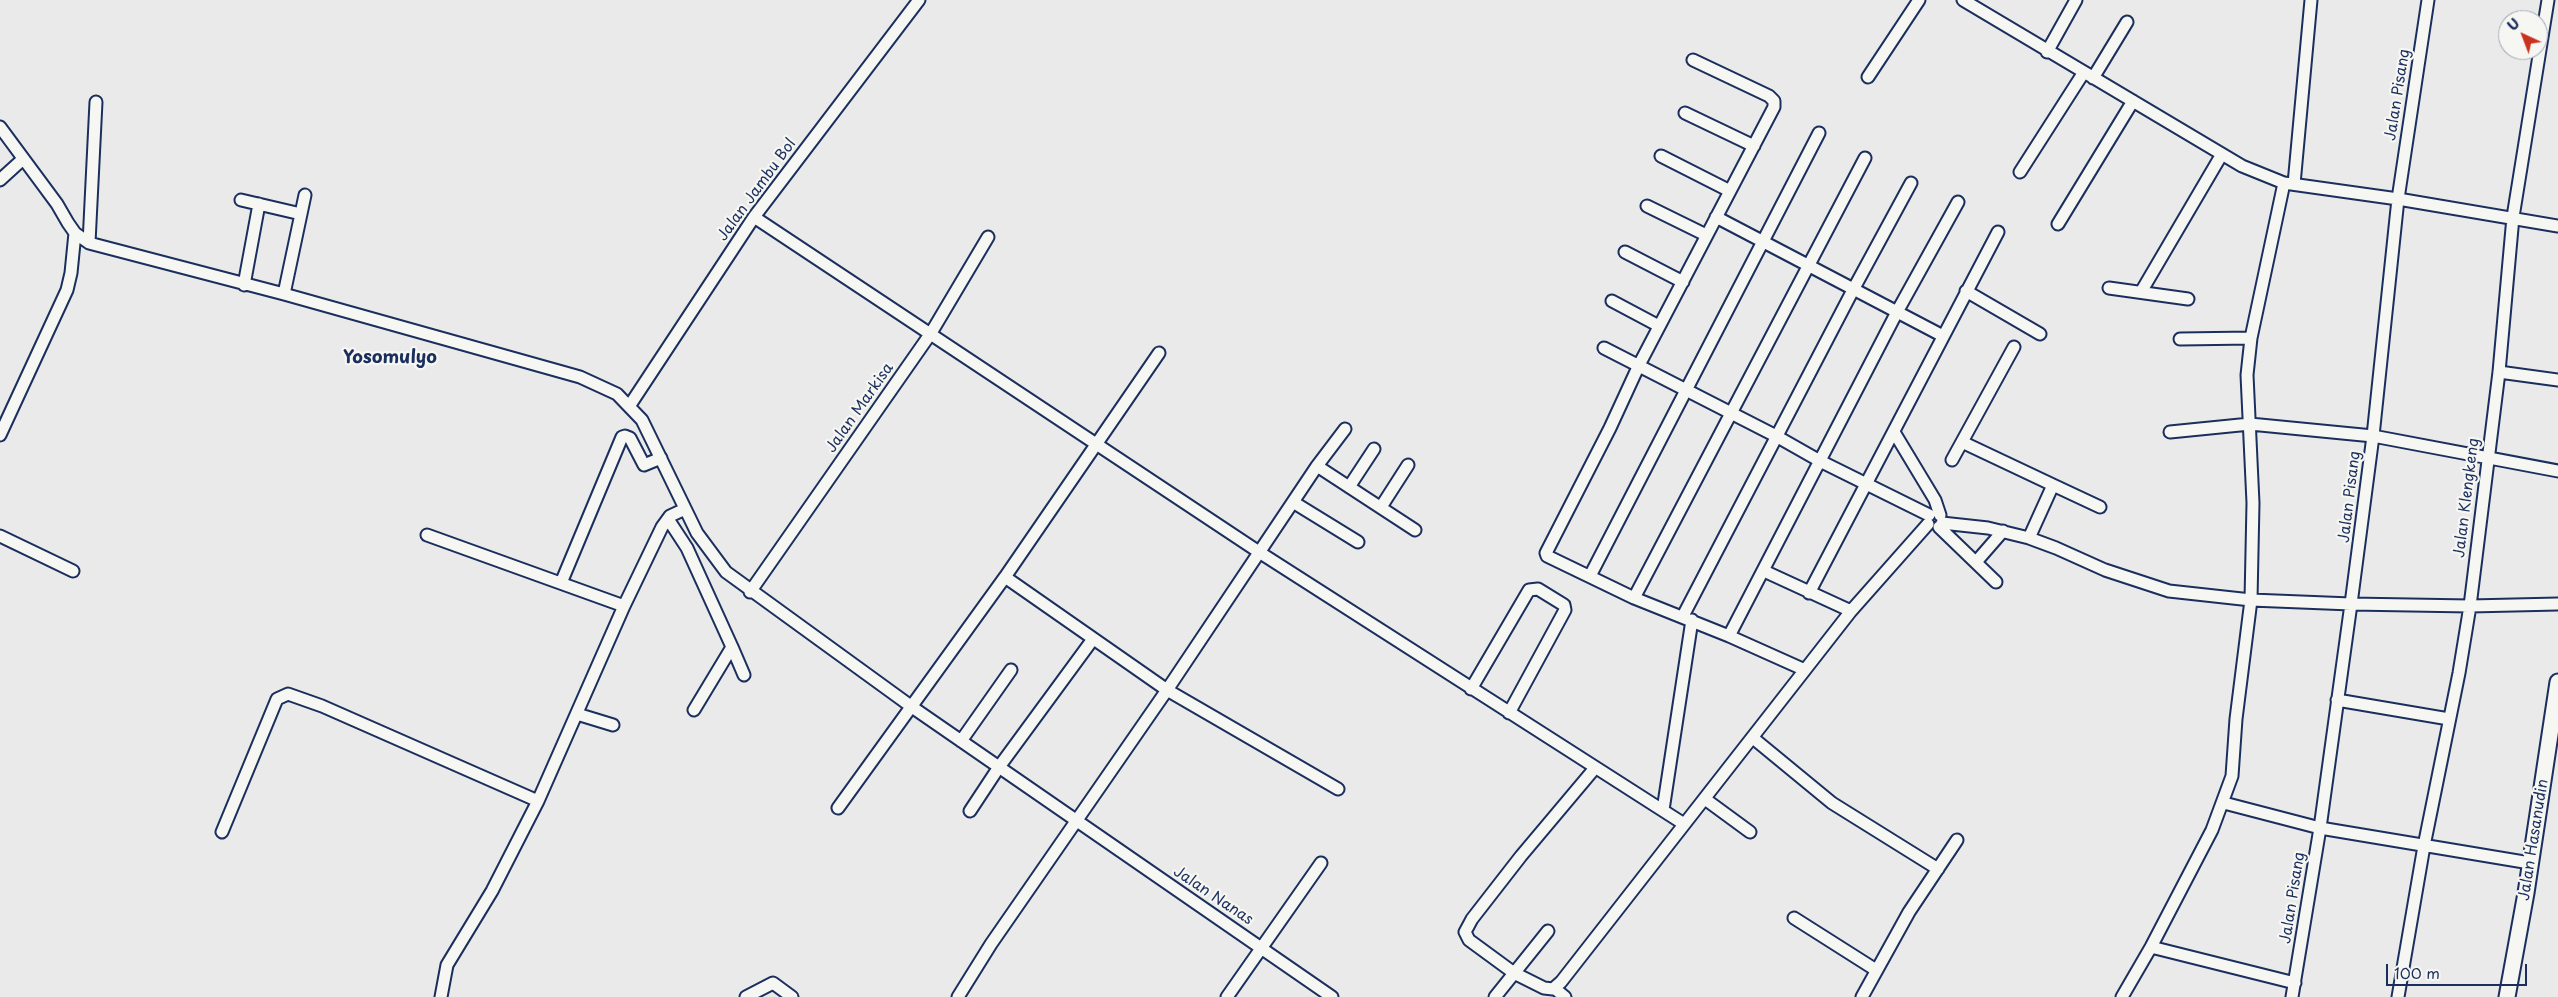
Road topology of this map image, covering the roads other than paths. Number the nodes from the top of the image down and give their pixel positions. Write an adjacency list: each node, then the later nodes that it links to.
1 (919, 0): 35 (street, Jalan Jambu Bol)
2 (1919, 0): 12 (street)
3 (1963, 0): 9 (street)
4 (2076, 0): 9 (street)
5 (2311, 0): 26 (street)
6 (2428, 0): 29 (street, Jalan Pisang)
7 (2548, 0): 37 (street, Jalan Klengkeng)
8 (2127, 22): 11 (street)
9 (2047, 52): 11 (street)
10 (1692, 60): 18 (street)
11 (2089, 75): 13 (street); 23 (street)
12 (1868, 77)
13 (2133, 101): 19 (street); 38 (street)
14 (96, 102): 45 (street)
15 (1685, 113): 18 (street)
16 (0, 127): 22 (street)
17 (1819, 133): 44 (street)
18 (1754, 146): 27 (street)
19 (2222, 154): 26 (street); 53 (street)
20 (1661, 156): 27 (street)
21 (1866, 158): 47 (street)
22 (23, 159): 24 (street); 41 (street)
23 (2020, 172)
24 (0, 180)
25 (1911, 183): 51 (street)
26 (2289, 184): 29 (street); 63 (street)
27 (1730, 191): 36 (street)
28 (305, 195): 34 (street)
29 (2398, 199): 37 (street); 79 (street, Jalan Pisang)
30 (241, 200): 32 (street)
31 (1958, 202): 57 (street)
32 (259, 204): 34 (street); 49 (street)
33 (1647, 206): 42 (street)
34 (302, 214): 54 (street)
35 (754, 217): 59 (street); 71 (street, Jalan Jambu Bol)
36 (1716, 217): 42 (street); 44 (street)
37 (2513, 217): 39 (street); 68 (street, Jalan Klengkeng)
38 (2058, 224)
39 (2558, 226)
40 (1998, 232): 52 (street)
41 (75, 233): 45 (street); 77 (street)
42 (1706, 235): 48 (street)
43 (988, 237): 59 (street, Jalan Markisa)
44 (1762, 240): 47 (street); 70 (street)
45 (89, 244): 49 (street)
46 (1625, 252): 48 (street)
47 (1809, 264): 51 (street); 72 (street)
48 (1683, 282): 58 (street)
49 (244, 285): 54 (street)
50 (2109, 288): 53 (street)
51 (1853, 290): 57 (street); 78 (street)
52 (1966, 291): 60 (street); 61 (street)
53 (2141, 292): 55 (street)
54 (284, 294): 71 (street)
55 (2188, 299)
56 (1612, 301): 58 (street)
57 (1897, 312): 61 (street); 86 (street)
58 (1659, 326): 67 (street)
59 (931, 333): 81 (street); 112 (street, Jalan Markisa)
60 (2040, 334)
61 (1943, 336): 75 (street)
62 (2180, 338): 63 (street)
63 (2251, 338): 73 (street)
64 (2014, 347): 80 (street)
65 (1604, 348): 67 (street)
66 (1159, 353): 81 (street)
67 (1639, 365): 70 (street); 108 (street)
68 (2499, 372): 69 (street); 83 (street, Jalan Klengkeng)
69 (2558, 380)
70 (1686, 390): 72 (street); 108 (street)
71 (630, 406): 84 (street)
72 (1730, 413): 78 (street); 114 (street)
73 (2250, 424): 76 (street); 79 (street); 115 (street)
74 (1345, 429): 88 (street)
75 (1894, 432): 90 (street); 97 (street)
76 (2170, 432)
77 (0, 436)
78 (1776, 436): 86 (street); 121 (street)
79 (2373, 436): 83 (street); 116 (street, Jalan Pisang)
80 (1962, 442): 85 (street); 91 (street)
81 (1096, 444): 104 (street); 109 (street)
82 (1374, 449): 92 (street)
83 (2487, 457): 89 (street); 119 (street, Jalan Klengkeng)
84 (661, 458): 96 (street); 111 (street)
85 (1952, 460)
86 (1820, 461): 90 (street); 106 (street)
87 (1408, 465): 94 (street)
88 (1317, 466): 92 (street); 93 (street)
89 (2558, 471)
90 (1866, 485): 97 (street); 113 (street)
91 (2053, 485): 95 (street); 102 (street)
92 (1349, 487): 94 (street)
93 (1293, 502): 103 (street); 104 (street)
94 (1381, 507): 98 (street)
95 (2100, 507)
96 (676, 514): 112 (street, Jalan Nanas); 118 (street); 124 (street)
97 (1936, 521): 99 (street); 105 (street); 120 (street)
98 (1416, 530)
99 (2003, 531): 102 (street); 105 (street)
100 (428, 535): 111 (street)
101 (0, 536): 107 (street)
102 (2028, 538): 115 (street)
103 (1358, 542)
104 (1259, 552): 129 (street); 130 (street)
105 (1976, 562): 110 (street)
106 (1764, 570): 113 (street); 122 (street)
107 (73, 571)
108 (1590, 576): 114 (street)
109 (1005, 578): 123 (street); 132 (street)
110 (1996, 582)
111 (562, 583): 118 (street)
112 (750, 592): 132 (street, Jalan Nanas)
113 (1809, 593): 120 (street)
114 (1634, 598): 121 (street)
115 (2251, 600): 116 (street); 145 (street)
116 (2351, 604): 119 (street); 131 (street, Jalan Pisang)
117 (2558, 604): 119 (street)
118 (624, 606): 135 (street)
119 (2470, 606): 136 (street, Jalan Klengkeng)
120 (1851, 611): 126 (street)
121 (1687, 618): 122 (street); 147 (street)
122 (1729, 636): 126 (street)
123 (1093, 639): 130 (street); 140 (street)
124 (732, 647): 127 (street); 133 (street)
125 (1011, 670): 139 (street)
126 (1805, 670): 138 (street)
127 (744, 675)
128 (2558, 682): 157 (main road, Jalan Hasanudin)
129 (1471, 689): 134 (street); 134 (street)
130 (1167, 690): 142 (street); 149 (street)
131 (2337, 700): 136 (street); 151 (street, Jalan Pisang)
132 (912, 707): 139 (street, Jalan Nanas); 146 (street)
133 (694, 710)
134 (1509, 713): 141 (street)
135 (577, 714): 137 (street); 144 (street)
136 (2449, 719): 155 (street, Jalan Klengkeng)
137 (613, 725)
138 (1752, 738): 143 (street); 158 (street)
139 (961, 741): 140 (street, Jalan Nanas)
140 (999, 768): 148 (street); 149 (street, Jalan Nanas)
141 (1595, 768): 147 (street); 164 (street)
142 (1338, 790)
143 (1705, 799): 150 (street); 153 (street)
144 (538, 801): 152 (street); 167 (street)
145 (2224, 803): 151 (street); 161 (street)
146 (838, 808)
147 (1663, 810): 150 (street)
148 (970, 811)
149 (1076, 821): 162 (street, Jalan Nanas); 170 (street)
150 (1684, 824): 166 (street)
151 (2320, 828): 155 (street); 165 (street, Jalan Pisang)
152 (222, 832)
153 (1750, 832)
154 (1957, 840): 158 (street)
155 (2424, 846): 157 (street); 178 (street, Jalan Klengkeng)
156 (1322, 863): 162 (street)
157 (2530, 863): 179 (main road, Jalan Hasanudin)
158 (1938, 869): 163 (street)
159 (1794, 918): 163 (street)
160 (1548, 932): 164 (street)
161 (2151, 947): 165 (street); 176 (street)
162 (1262, 948): 171 (street); 172 (street, Jalan Nanas)
163 (1876, 970): 175 (street)
164 (1514, 972): 166 (street); 173 (street)
165 (2295, 983): 177 (street, Jalan Pisang)
166 (1554, 988): 174 (street)
167 (441, 997)
168 (746, 997): 169 (street)
169 (792, 997)
170 (958, 997)
171 (1227, 997)
172 (1332, 997)
173 (1495, 997)
174 (1565, 997)
175 (1862, 997)
176 (2122, 997)
177 (2292, 997)
178 (2398, 997)
179 (2507, 997)

